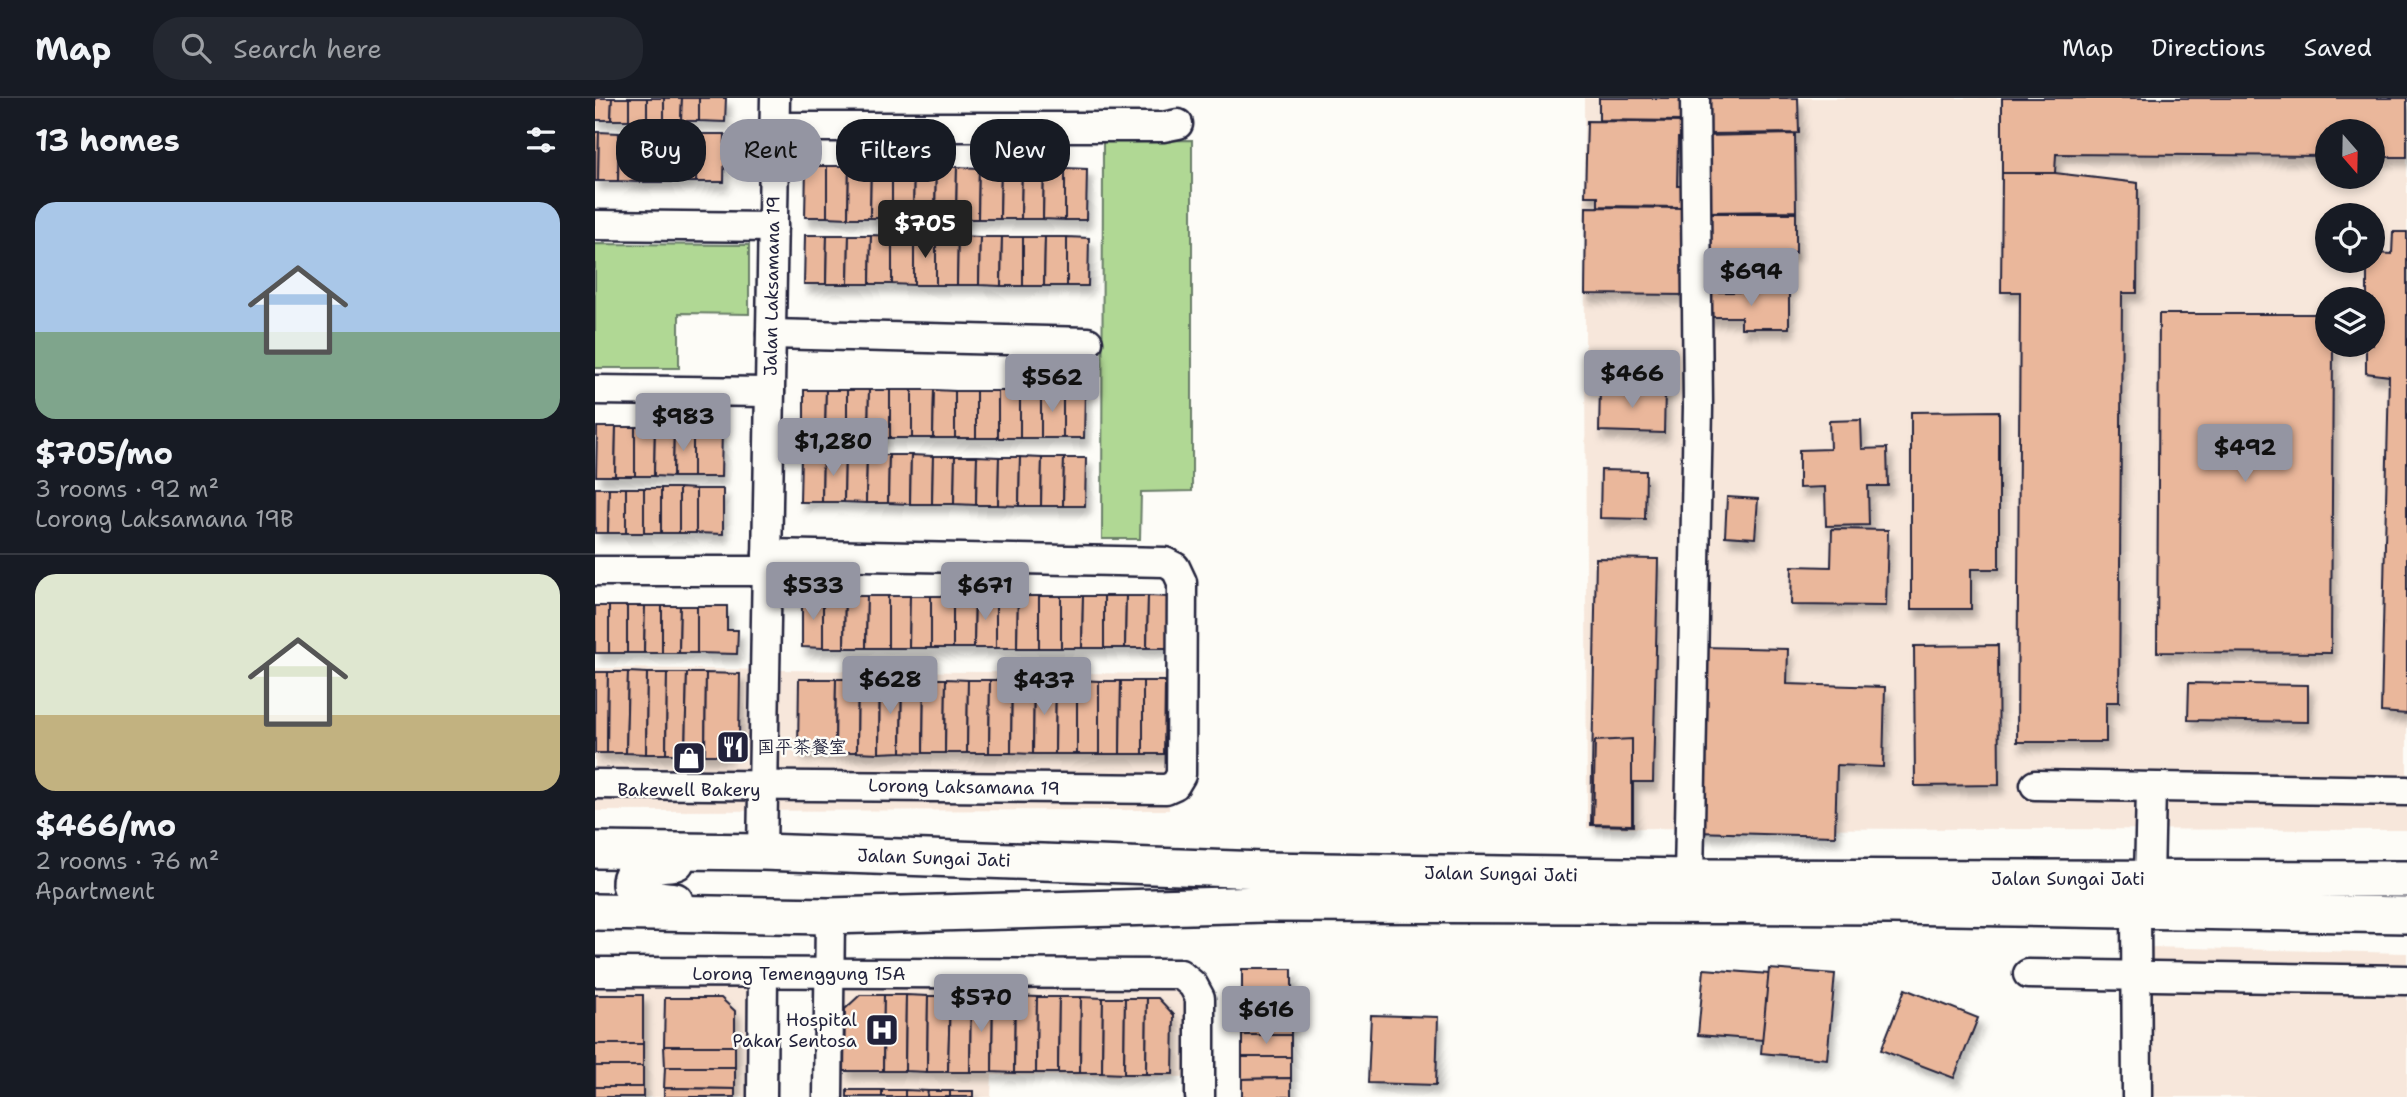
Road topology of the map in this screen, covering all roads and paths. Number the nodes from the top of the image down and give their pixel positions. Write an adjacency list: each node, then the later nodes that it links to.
1 (775, 98): 3 (street, Jalan Laksamana 19)
2 (1695, 98): 22 (street)
3 (775, 119)
4 (1178, 124): 5 (street)
5 (822, 127)
6 (774, 182): 8 (street, Jalan Laksamana 19)
7 (595, 225): 8 (street)
8 (773, 227): 9 (street, Jalan Laksamana 19)
9 (771, 334): 10 (street); 12 (street, Jalan Laksamana 19)
10 (1088, 342)
11 (595, 390): 12 (street)
12 (770, 392): 13 (street, Jalan Laksamana 19)
13 (767, 563): 14 (street); 17 (street, Jalan Laksamana 19); 17 (street, Lorong Laksamana 19)
14 (595, 571)
15 (595, 784): 17 (street, Lorong Laksamana 19)
16 (2035, 785): 18 (street)
17 (763, 786): 21 (street, Jalan Laksamana 19)
18 (2151, 788): 19 (street); 24 (street)
19 (2407, 791)
20 (595, 850): 21 (main road, Jalan Sungai Jati)
21 (754, 852): 22 (main road, Jalan Sungai Jati); 26 (main road)
22 (1689, 877): 24 (main road, Jalan Sungai Jati)
23 (2407, 879): 24 (main road, Jalan Sungai Jati)
24 (2143, 895): 27 (main road, Jalan Sungai Jati); 28 (main road, Jalan Sungai Jati); 33 (street)
25 (595, 912): 26 (main road, Jalan Sungai Jati)
26 (747, 913): 28 (main road, Jalan Sungai Jati)
27 (2407, 915)
28 (830, 916): 31 (street)
29 (595, 972): 30 (street, Lorong Temenggung 15A)
30 (763, 974): 31 (street, Lorong Temenggung 15A); 35 (street)
31 (829, 974): 36 (street); 37 (street, Lorong Temenggung 15A)
32 (2028, 974): 33 (street)
33 (2136, 976): 34 (street); 38 (street)
34 (2407, 980)
35 (762, 1097)
36 (828, 1097)
37 (1200, 1097)
38 (2137, 1097)

